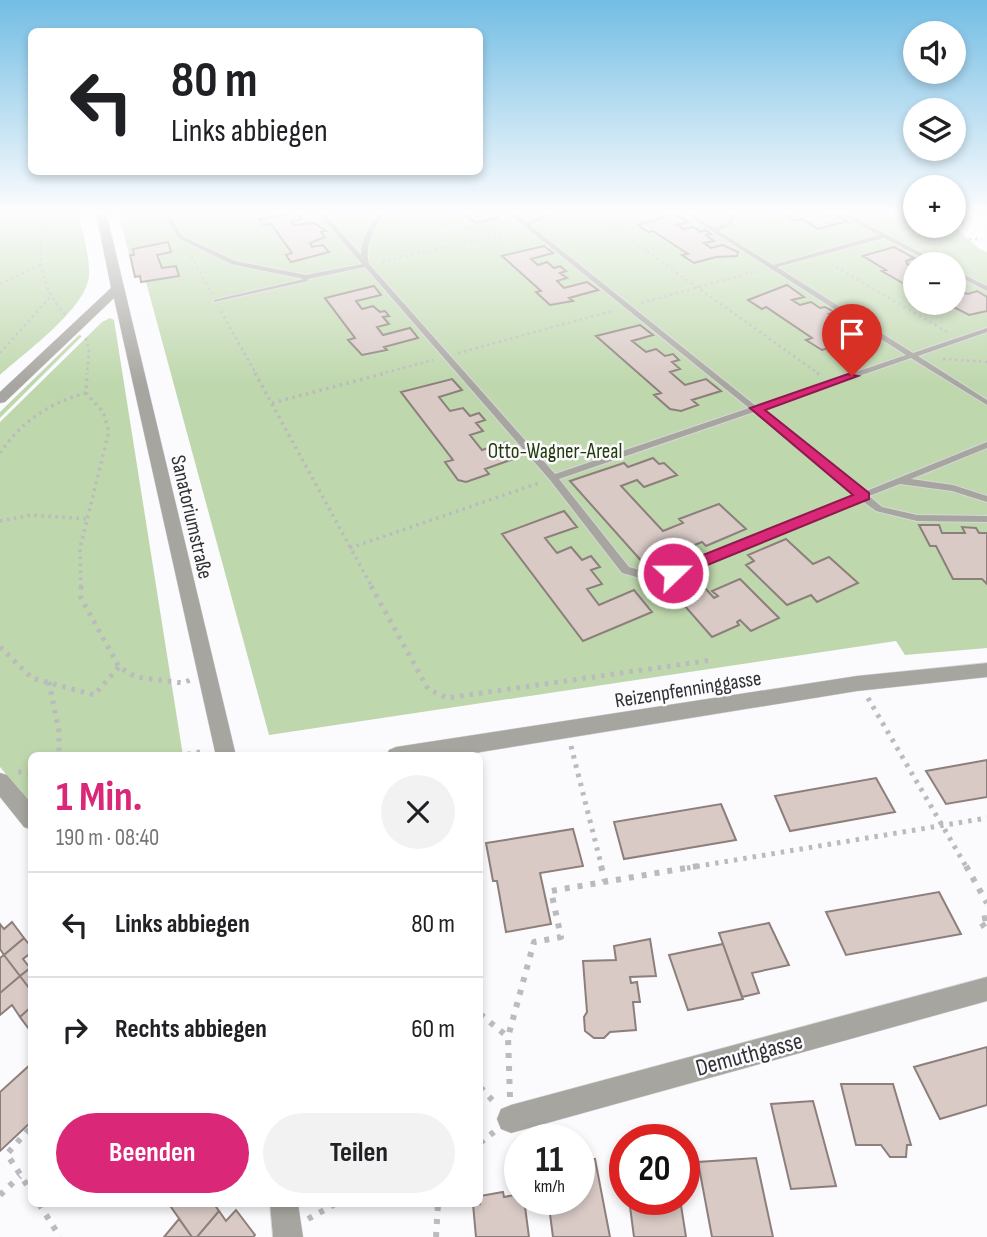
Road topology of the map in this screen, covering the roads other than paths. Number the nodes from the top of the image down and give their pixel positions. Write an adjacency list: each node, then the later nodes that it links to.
1 (113, 270): 9 (street, Sanatoriumstraße)
2 (268, 270): 7 (lane)
3 (348, 270): 7 (lane)
4 (371, 270): 18 (lane)
5 (584, 270): 16 (lane)
6 (775, 270): 13 (lane)
7 (326, 275): 11 (lane)
8 (966, 278): 10 (lane)
9 (117, 289): 14 (street); 24 (street, Sanatoriumstraße)
10 (987, 289)
11 (216, 301)
12 (987, 330): 13 (lane)
13 (913, 356): 15 (lane); 16 (lane)
14 (0, 399)
15 (987, 403)
16 (756, 408): 18 (lane); 20 (lane)
17 (987, 445): 19 (lane)
18 (552, 478): 20 (lane)
19 (898, 480): 20 (lane); 21 (lane)
20 (864, 496): 22 (lane)
21 (987, 499)
22 (987, 519)
23 (987, 670): 25 (street, Reizenpfenninggasse)
24 (225, 752)
25 (425, 752)
26 (0, 782): 27 (street)
27 (28, 815)
28 (987, 989): 29 (street, Demuthgasse)
29 (511, 1119)
30 (284, 1207): 31 (street)
31 (288, 1237)

